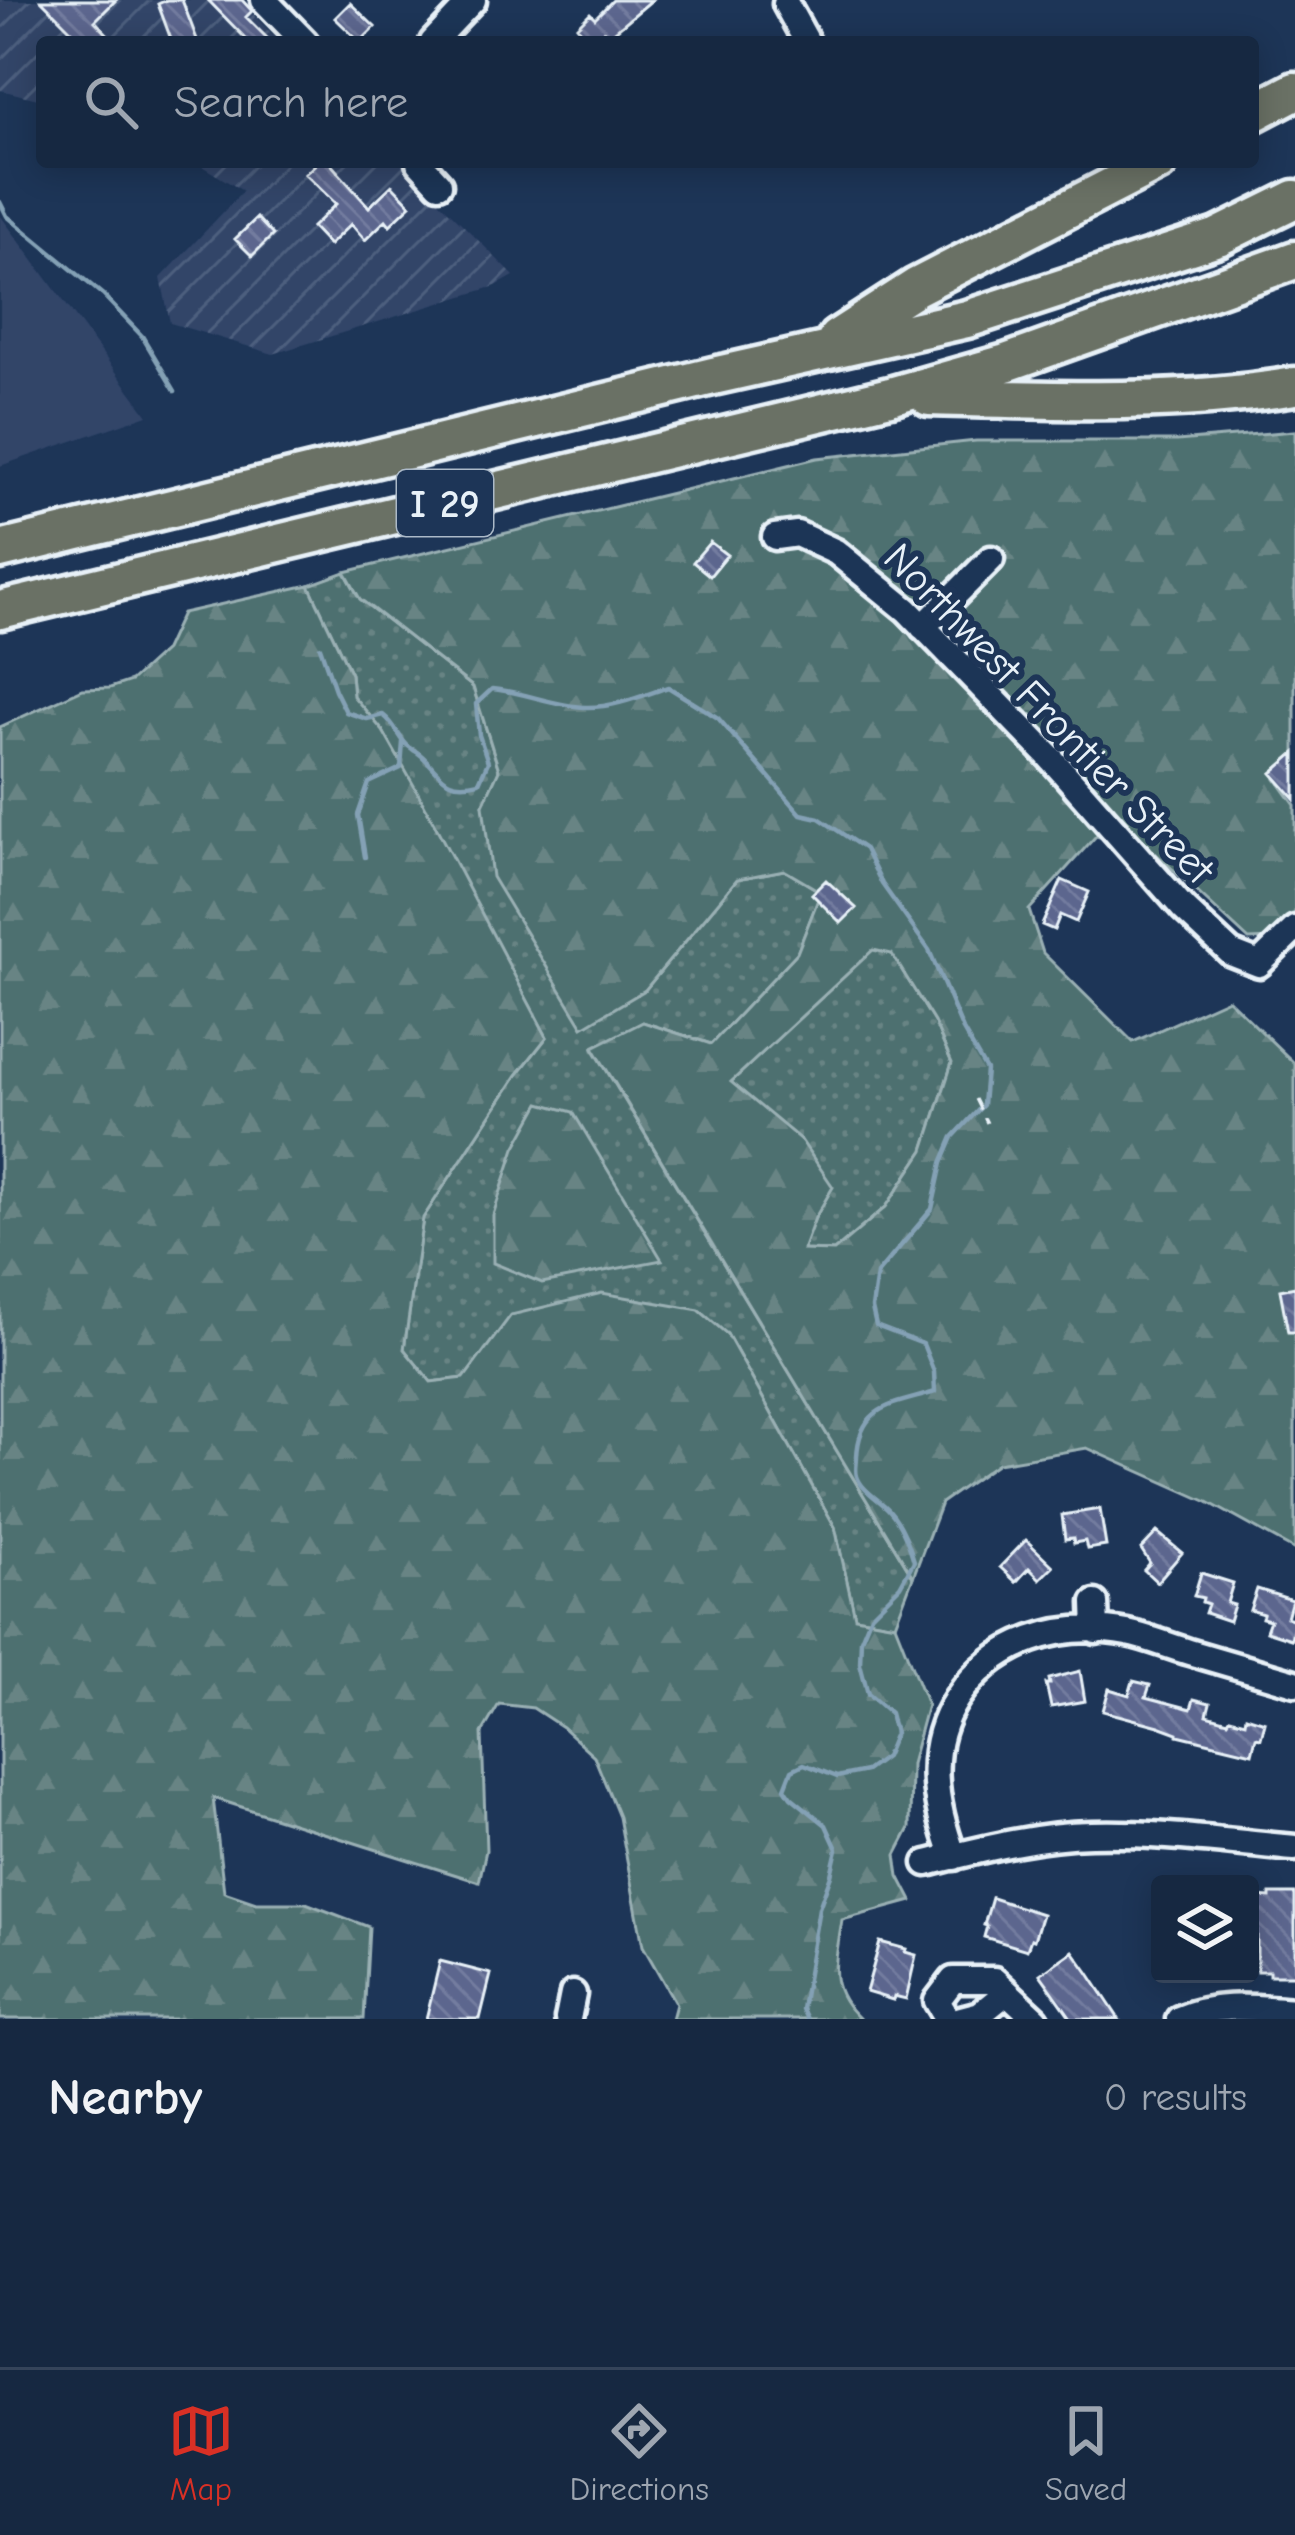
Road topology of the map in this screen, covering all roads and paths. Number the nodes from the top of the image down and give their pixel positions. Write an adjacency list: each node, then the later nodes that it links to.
1 (264, 0): 4 (street)
2 (473, 0): 5 (street)
3 (786, 4): 6 (street)
4 (299, 36)
5 (439, 36)
6 (804, 36)
7 (1295, 92): 8 (highway)
8 (1259, 110)
9 (424, 168): 11 (street)
10 (1147, 168): 14 (highway)
11 (439, 184)
12 (1295, 200): 14 (highway, I 29)
13 (1295, 260): 16 (highway, I 29)
14 (814, 353): 18 (highway, I 29)
15 (1295, 386): 16 (highway)
16 (890, 396): 20 (highway, I 29)
17 (775, 537): 21 (street, Northwest Frontier Street)
18 (0, 550)
19 (991, 559): 21 (street)
20 (0, 610)
21 (923, 626): 22 (street, Northwest Frontier Street)
22 (1295, 929)
23 (975, 1099): 24 (path)
24 (987, 1123)
25 (1095, 1603): 26 (street)
26 (1096, 1631): 27 (street); 29 (street)
27 (1295, 1683)
28 (1295, 1848): 29 (street)
29 (954, 1857): 30 (street)
30 (927, 1863)
31 (1007, 1992): 33 (street); 34 (street); 35 (street)
32 (1295, 2012): 36 (street)
33 (948, 2019)
34 (962, 2019)
35 (1036, 2019)
36 (1179, 2019)

